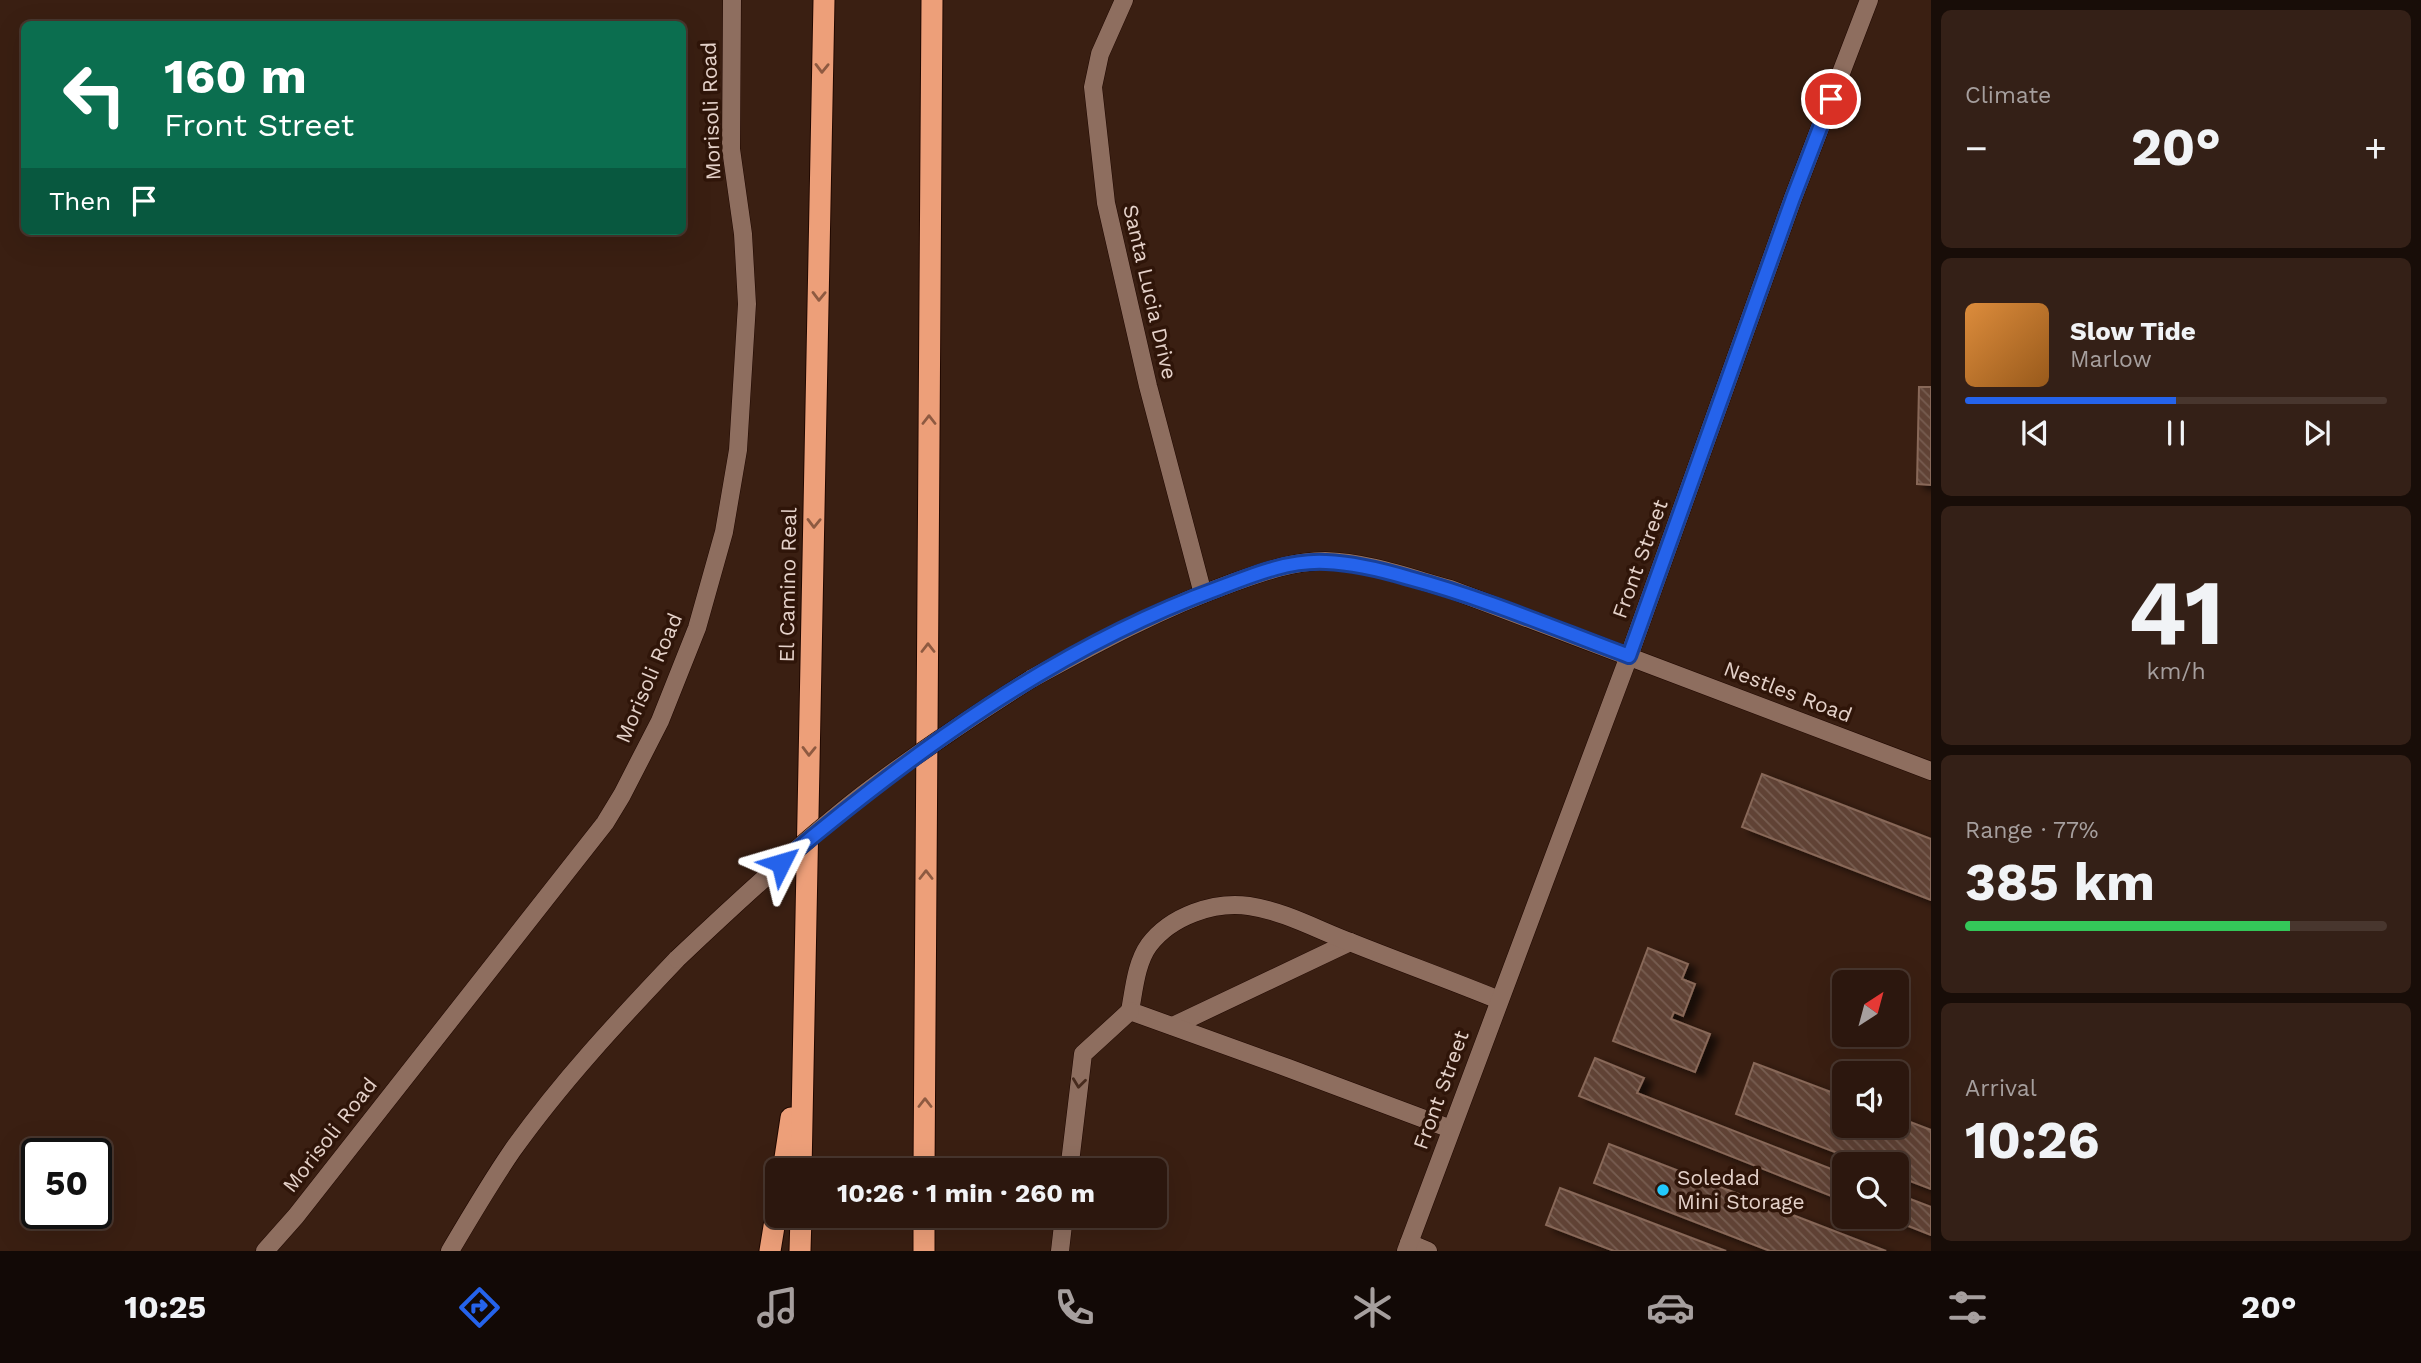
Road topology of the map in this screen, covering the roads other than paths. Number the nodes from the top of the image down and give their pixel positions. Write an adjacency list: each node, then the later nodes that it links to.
1 (732, 0): 24 (main road, Morisoli Road)
2 (824, 0): 13 (highway, El Camino Real, one-way to 13)
3 (932, 0): 17 (highway, one-way to 3)
4 (1125, 0): 6 (main road, Santa Lucia Drive)
5 (1869, 0): 7 (main road, Front Street)
6 (1203, 594): 7 (main road, Nestles Road); 25 (main road, Nestles Road, bridge)
7 (1629, 656): 8 (main road, Nestles Road); 10 (main road, Front Street)
8 (1931, 771)
9 (1350, 942): 10 (main road); 11 (main road); 12 (main road)
10 (1499, 1000): 14 (main road, Front Street)
11 (1130, 1011): 12 (main road); 18 (main road, one-way to 18)
12 (1173, 1026): 14 (main road)
13 (803, 1044): 15 (highway); 16 (highway, El Camino Real)
14 (1451, 1129): 23 (main road, Front Street)
15 (785, 1158)
16 (802, 1158)
17 (924, 1158)
18 (1071, 1158)
19 (774, 1228): 26 (highway)
20 (801, 1228): 27 (highway)
21 (924, 1228): 28 (highway)
22 (1063, 1228): 29 (main road)
23 (1408, 1247): 30 (main road)
24 (265, 1251)
25 (450, 1251)
26 (770, 1251)
27 (800, 1251)
28 (924, 1251)
29 (1060, 1251)
30 (1428, 1251)

